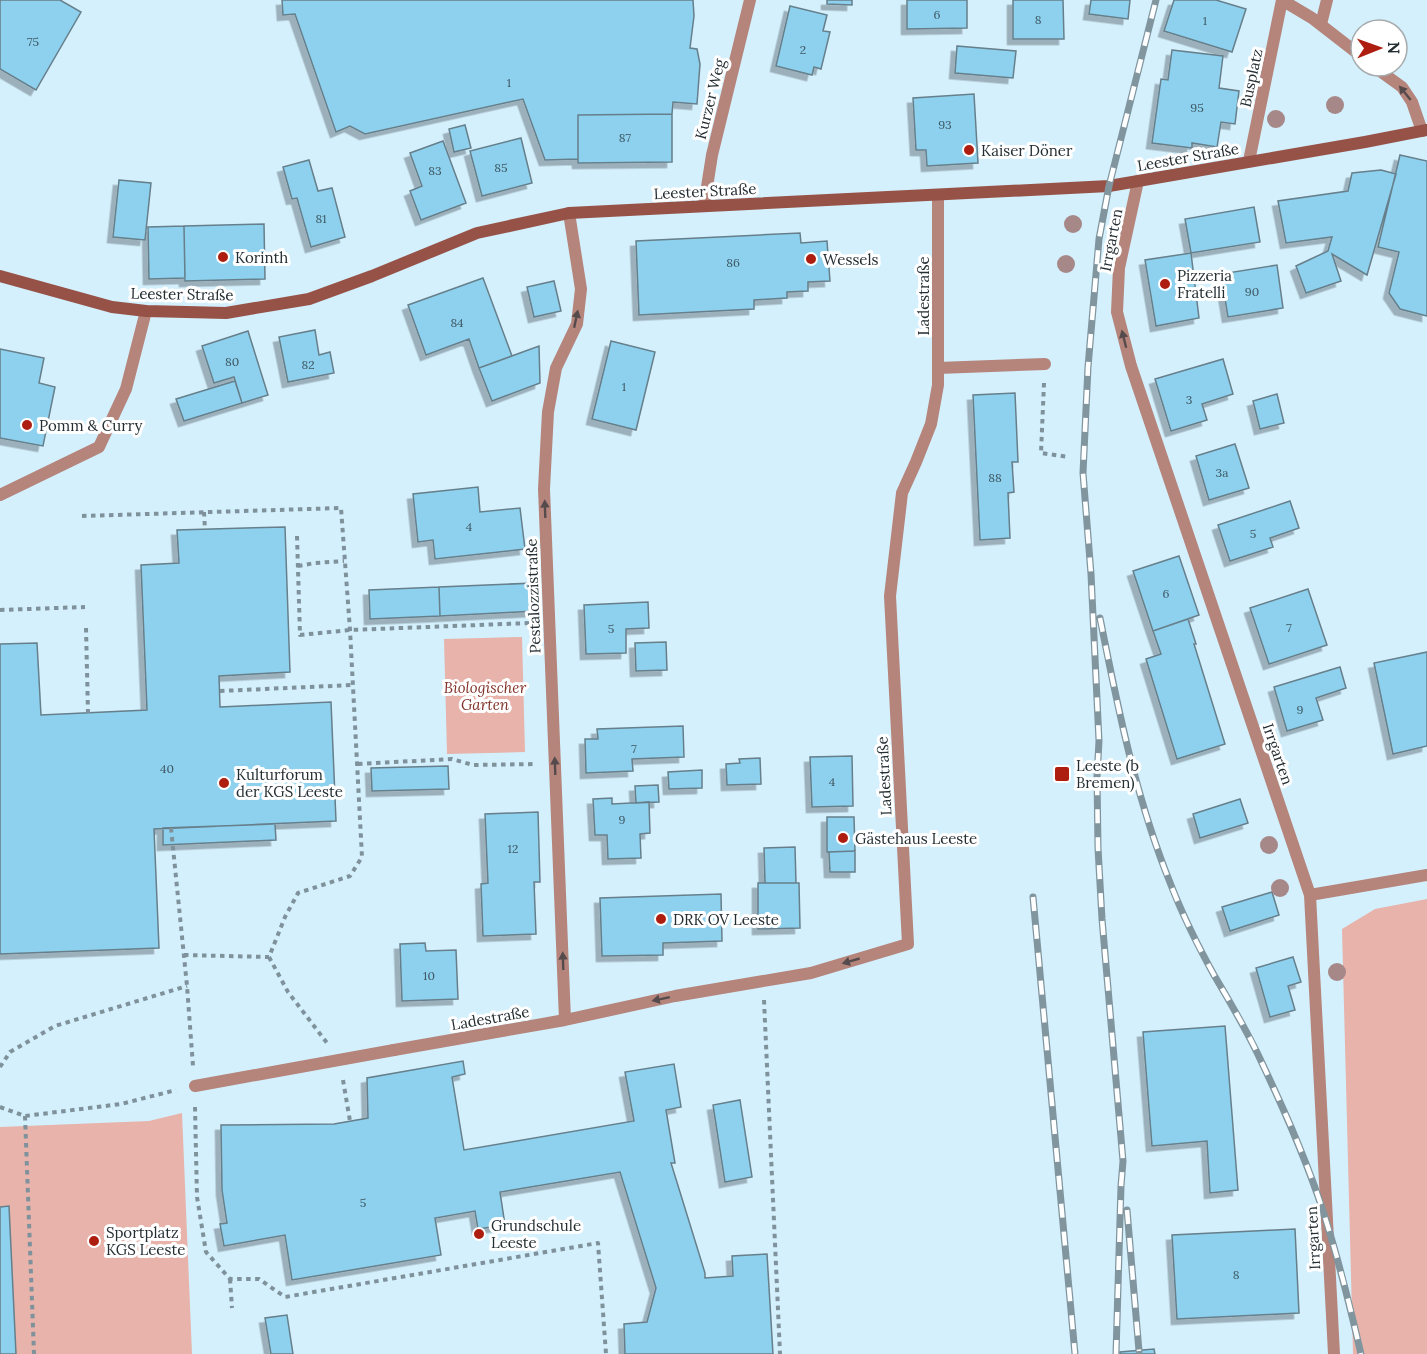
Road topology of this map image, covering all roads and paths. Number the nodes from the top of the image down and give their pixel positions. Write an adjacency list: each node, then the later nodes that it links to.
1 (750, 0): 11 (street, Kurzer Weg)
2 (1282, 0): 4 (street, Busplatz); 8 (street, Busplatz)
3 (1328, 0): 4 (street)
4 (1321, 24): 5 (street, Busplatz)
5 (1349, 46)
6 (1390, 78): 7 (street, one-way to 6)
7 (1425, 130): 8 (street, Leester Straße)
8 (1249, 161): 9 (street, Leester Straße)
9 (1138, 181): 10 (street, Leester Straße); 37 (street, Irrgarten, one-way to 9)
10 (938, 196): 11 (street, Leester Straße); 16 (street, Ladestraße)
11 (704, 206): 12 (street, Leester Straße)
12 (569, 213): 14 (street, Leester Straße); 27 (street, Pestalozzistraße, one-way to 12)
13 (0, 276): 14 (street, Leester Straße)
14 (147, 311): 18 (street)
15 (1045, 364): 16 (street); 17 (path)
16 (938, 368): 40 (street, Ladestraße, one-way to 40)
17 (1069, 457)
18 (0, 495)
19 (204, 512): 20 (path); 21 (path); 23 (path)
20 (82, 516)
21 (205, 530)
22 (297, 536): 24 (path)
23 (344, 561): 24 (path); 29 (path)
24 (298, 566): 29 (path)
25 (85, 607): 26 (path)
26 (0, 610)
27 (549, 622): 29 (path); 34 (street, Pestalozzistraße)
28 (86, 628): 32 (path)
29 (350, 630): 30 (path)
30 (353, 685): 31 (path); 33 (path)
31 (220, 691)
32 (88, 713)
33 (358, 764): 34 (path); 39 (path)
34 (555, 764): 42 (street, Pestalozzistraße, one-way to 34)
35 (171, 828): 38 (path)
36 (1427, 875): 37 (street)
37 (1310, 895): 54 (street, Irrgarten)
38 (184, 956): 39 (path); 41 (path)
39 (269, 957): 43 (path)
40 (764, 981): 42 (street, Ladestraße, one-way to 42); 53 (path)
41 (187, 986): 44 (path); 45 (path)
42 (565, 1020): 43 (street, Ladestraße)
43 (339, 1060): 45 (street, Ladestraße); 48 (path)
44 (0, 1067)
45 (195, 1086): 47 (path); 49 (path)
46 (0, 1107): 47 (path)
47 (25, 1116): 51 (path)
48 (350, 1121)
49 (230, 1279): 50 (path); 52 (path)
50 (232, 1308)
51 (34, 1354)
52 (606, 1354)
53 (780, 1354)
54 (1334, 1354)

